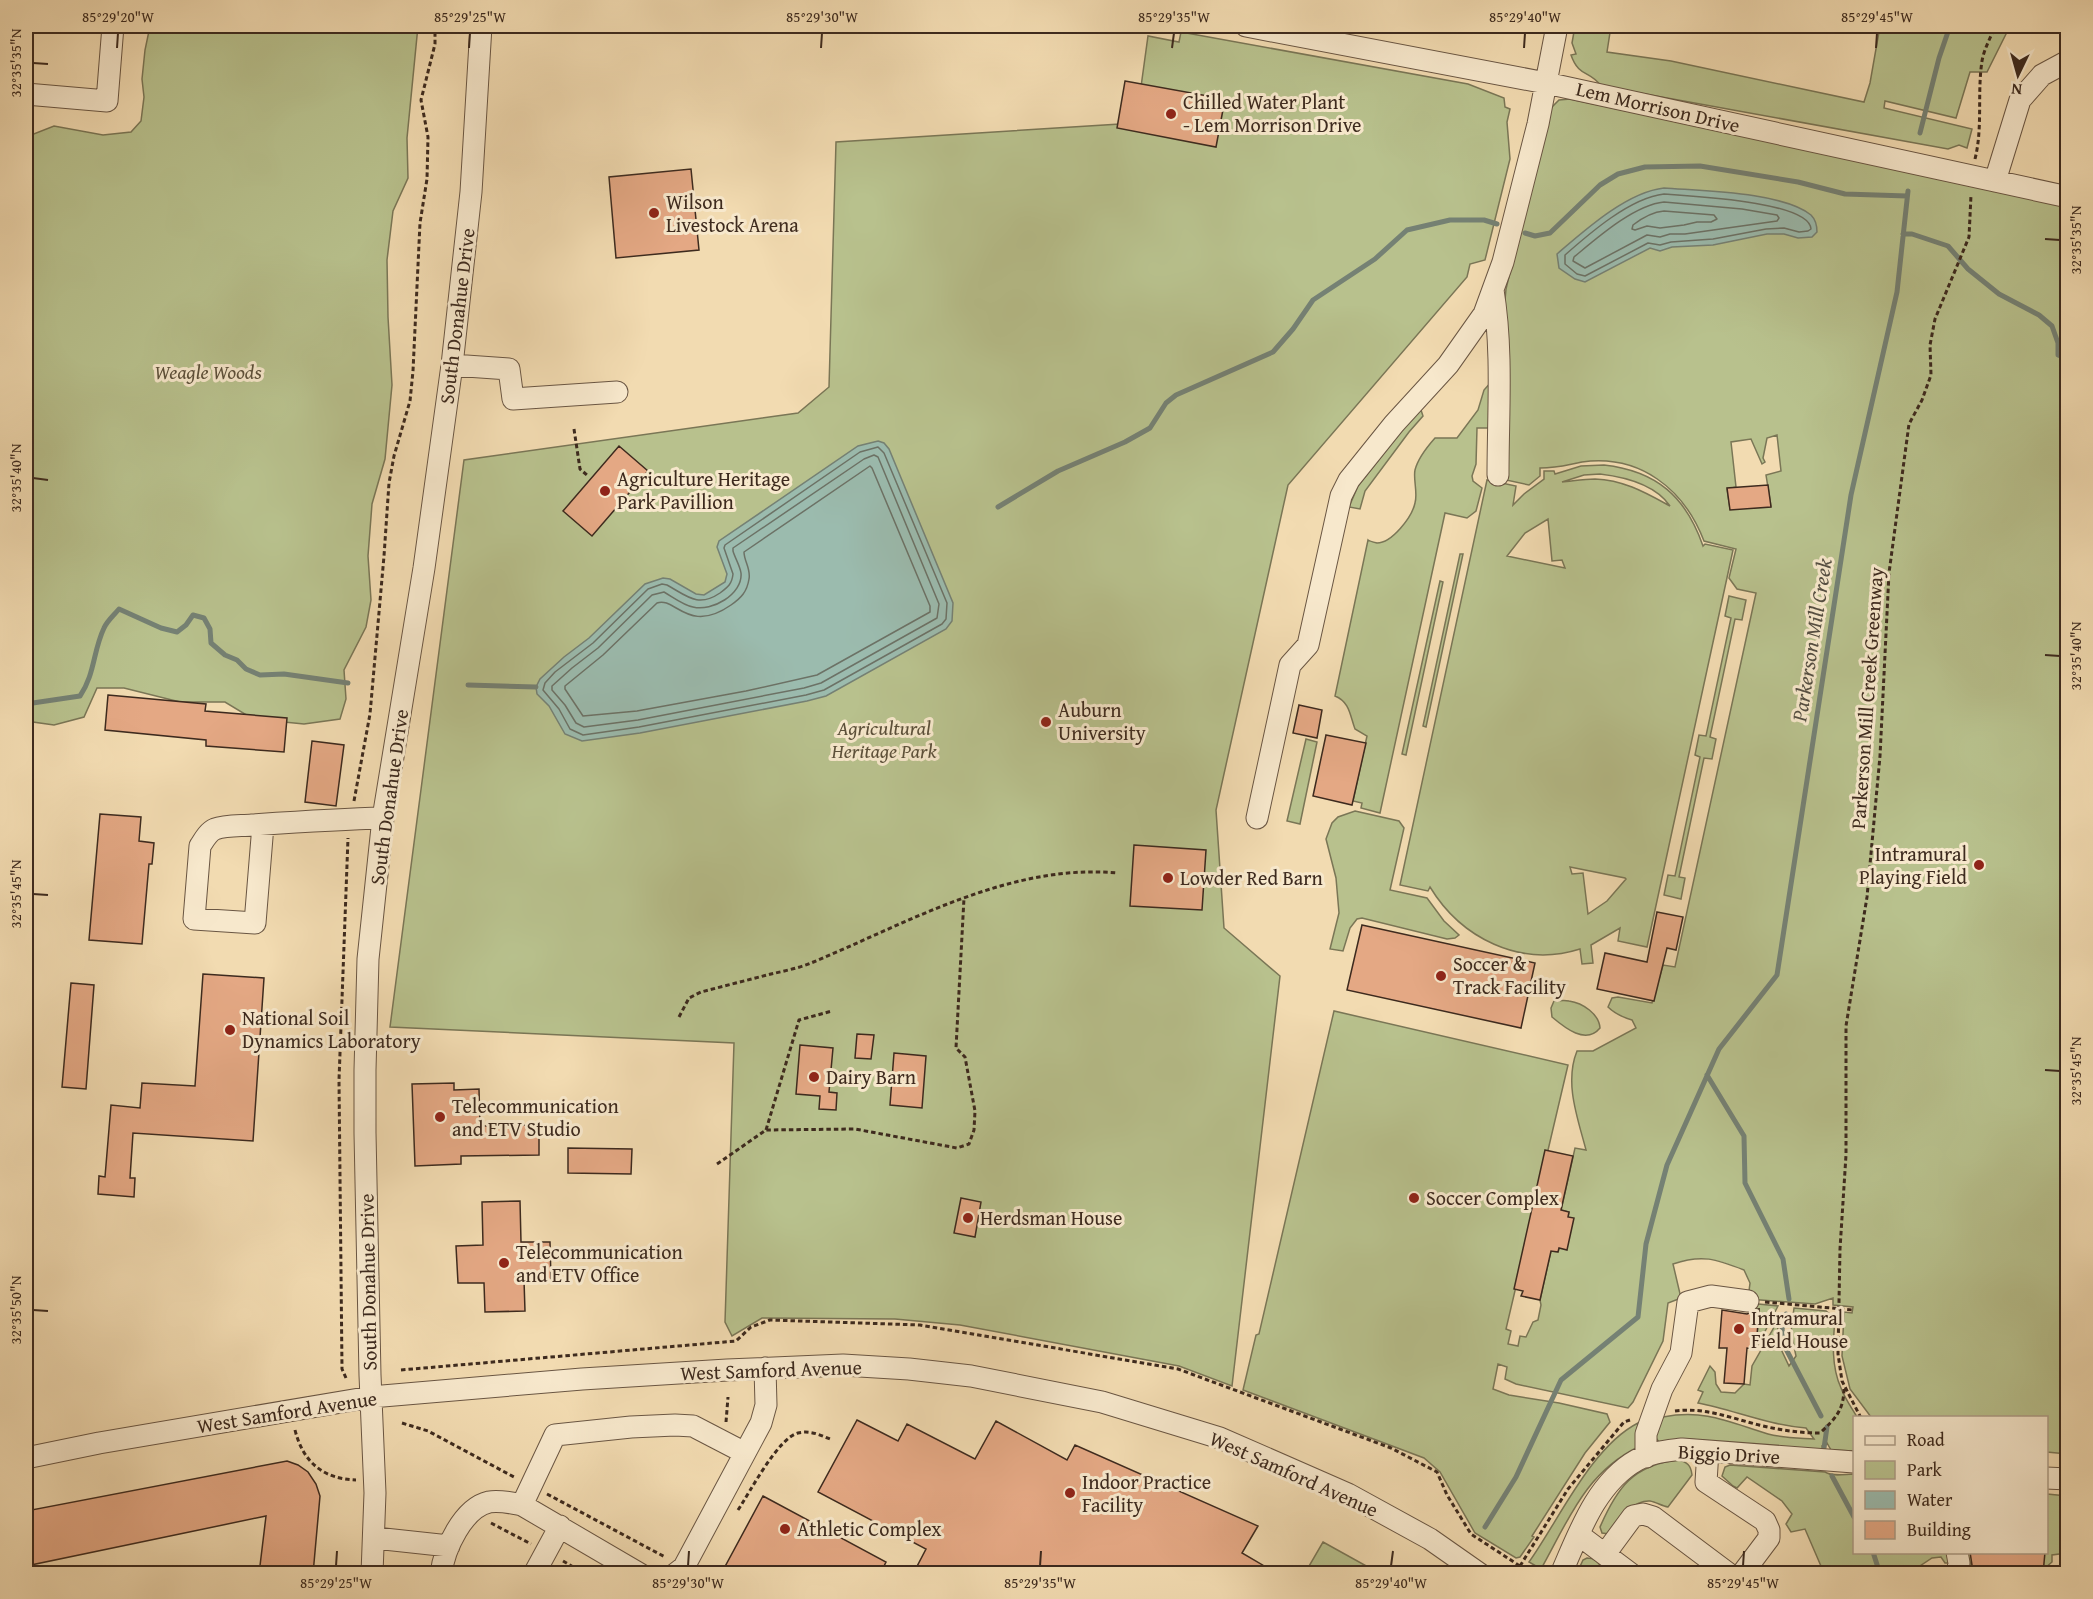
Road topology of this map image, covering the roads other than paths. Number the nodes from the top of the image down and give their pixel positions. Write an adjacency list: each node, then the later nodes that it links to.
1 (113, 26): 7 (street)
2 (481, 26): 11 (street, South Donahue Drive)
3 (1246, 26): 6 (street, Lem Morrison Drive)
4 (1557, 26): 6 (street)
5 (2067, 61): 8 (street)
6 (1546, 83): 8 (street, Lem Morrison Drive); 10 (street)
7 (26, 94)
8 (1995, 182): 9 (street, Lem Morrison Drive)
9 (2067, 197)
10 (1493, 290): 13 (street); 15 (street)
11 (453, 365): 12 (street); 14 (street, South Donahue Drive)
12 (616, 392)
13 (1498, 475)
14 (383, 818): 16 (street); 19 (street, South Donahue Drive)
15 (1257, 818)
16 (263, 825): 16 (street)
17 (1748, 1301): 22 (street)
18 (765, 1368): 19 (street, West Samford Avenue); 21 (street); 39 (street, West Samford Avenue)
19 (371, 1397): 23 (street, West Samford Avenue); 30 (street, South Donahue Drive)
20 (1708, 1451): 22 (street, Biggio Drive); 24 (street, Biggio Drive); 43 (street)
21 (745, 1454): 27 (street); 38 (street)
22 (1646, 1457): 29 (street, Biggio Drive)
23 (26, 1458)
24 (1853, 1462)
25 (2048, 1478): 26 (street)
26 (2067, 1479)
27 (522, 1505): 28 (street); 31 (street)
28 (560, 1526): 36 (street); 37 (street)
29 (1579, 1535): 32 (street); 40 (street, Biggio Drive)
30 (375, 1538): 31 (street); 34 (street, South Donahue Drive)
31 (449, 1546): 35 (street)
32 (1605, 1554): 41 (street); 42 (street)
33 (1957, 1554): 44 (street)
34 (372, 1574)
35 (441, 1574)
36 (534, 1574)
37 (640, 1574)
38 (675, 1574)
39 (1480, 1574)
40 (1561, 1574)
41 (1631, 1574)
42 (1729, 1574)
43 (1742, 1574)
44 (1958, 1574)

